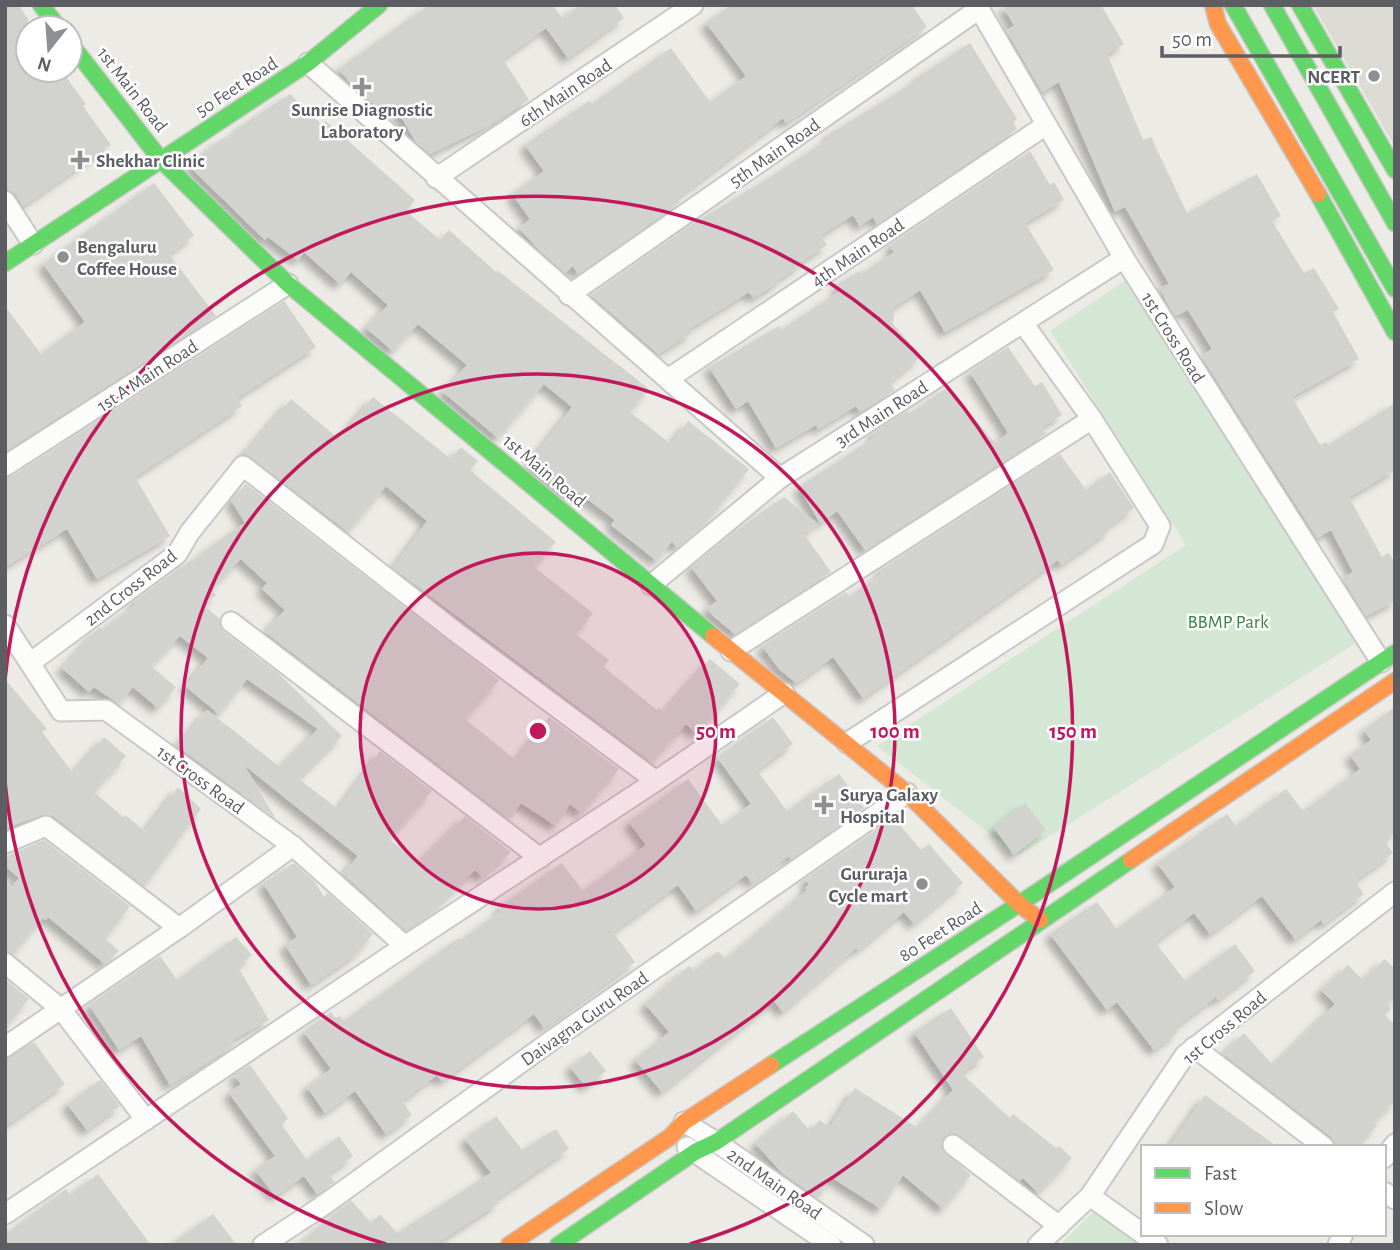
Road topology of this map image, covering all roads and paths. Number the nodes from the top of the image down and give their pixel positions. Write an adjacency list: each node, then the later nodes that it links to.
1 (379, 5): 9 (main road, 50 Feet Road)
2 (693, 5): 13 (street, 6th Main Road)
3 (1213, 5): 23 (main road)
4 (1233, 5): 20 (main road)
5 (1272, 5): 15 (main road)
6 (1300, 5): 12 (main road)
7 (978, 7): 10 (street, 1st Cross Road); 21 (street, 5th Main Road)
8 (84, 61): 11 (main road, 1st Main Road)
9 (308, 63): 11 (main road, 50 Feet Road); 13 (street)
10 (1046, 125): 17 (street, 1st Cross Road); 24 (street, 4th Main Road)
11 (161, 160): 16 (main road, 50 Feet Road); 19 (main road, 1st Main Road)
12 (1395, 170)
13 (436, 178): 21 (street)
14 (5, 201): 16 (street)
15 (1395, 223)
16 (33, 244): 18 (main road, 50 Feet Road)
17 (1124, 258): 22 (street, 3rd Main Road); 32 (street, 1st Cross Road)
18 (5, 263)
19 (288, 284): 26 (street, 1st A Main Road); 28 (main road, 1st Main Road)
20 (1395, 289)
21 (569, 295): 24 (street)
22 (1023, 323): 25 (street); 27 (street, 3rd Main Road)
23 (1395, 332)
24 (668, 379): 27 (street)
25 (1092, 419): 31 (street); 36 (street)
26 (5, 466)
27 (779, 478): 28 (street, 3rd Main Road)
28 (651, 585): 31 (main road, 1st Main Road)
29 (231, 622): 41 (street)
30 (5, 625): 33 (street, 1st Cross Road)
31 (731, 651): 35 (main road, 1st Main Road)
32 (1388, 657): 43 (main road, 80 Feet Road)
33 (30, 663): 37 (street, 2nd Cross Road); 40 (street, 1st Cross Road)
34 (1395, 681): 44 (main road)
35 (784, 693): 36 (main road, 1st Main Road); 37 (street)
36 (847, 743): 38 (main road, 1st Main Road)
37 (656, 781): 41 (street)
38 (907, 793): 43 (main road, 1st Main Road); 61 (street, Daivagna Guru Road)
39 (5, 844): 45 (street)
40 (293, 846): 45 (street); 46 (street, 1st Cross Road)
41 (540, 858): 46 (street)
42 (1395, 892): 50 (street, 1st Cross Road)
43 (1019, 904): 44 (main road, 1st Main Road); 52 (main road, 80 Feet Road)
44 (1040, 920): 53 (main road)
45 (179, 928): 48 (street)
46 (405, 946): 51 (street)
47 (5, 963): 48 (street)
48 (61, 1009): 49 (street); 51 (street)
49 (5, 1047)
50 (1195, 1047): 55 (street); 57 (street, 1st Cross Road)
51 (146, 1120): 58 (street)
52 (677, 1130): 53 (street, 2nd Main Road); 56 (street, 2nd Main Road); 62 (main road, 80 Feet Road)
53 (716, 1142): 56 (main road); 65 (street, 2nd Main Road)
54 (953, 1145): 59 (street)
55 (1321, 1145)
56 (695, 1152): 63 (main road); 64 (street, 2nd Main Road)
57 (1090, 1196): 59 (street, 1st Cross Road); 60 (street)
58 (5, 1214)
59 (1059, 1226): 66 (street, 1st Cross Road)
60 (1141, 1233)
61 (263, 1245)
62 (509, 1245)
63 (558, 1245)
64 (831, 1245)
65 (864, 1245)
66 (1038, 1245)

